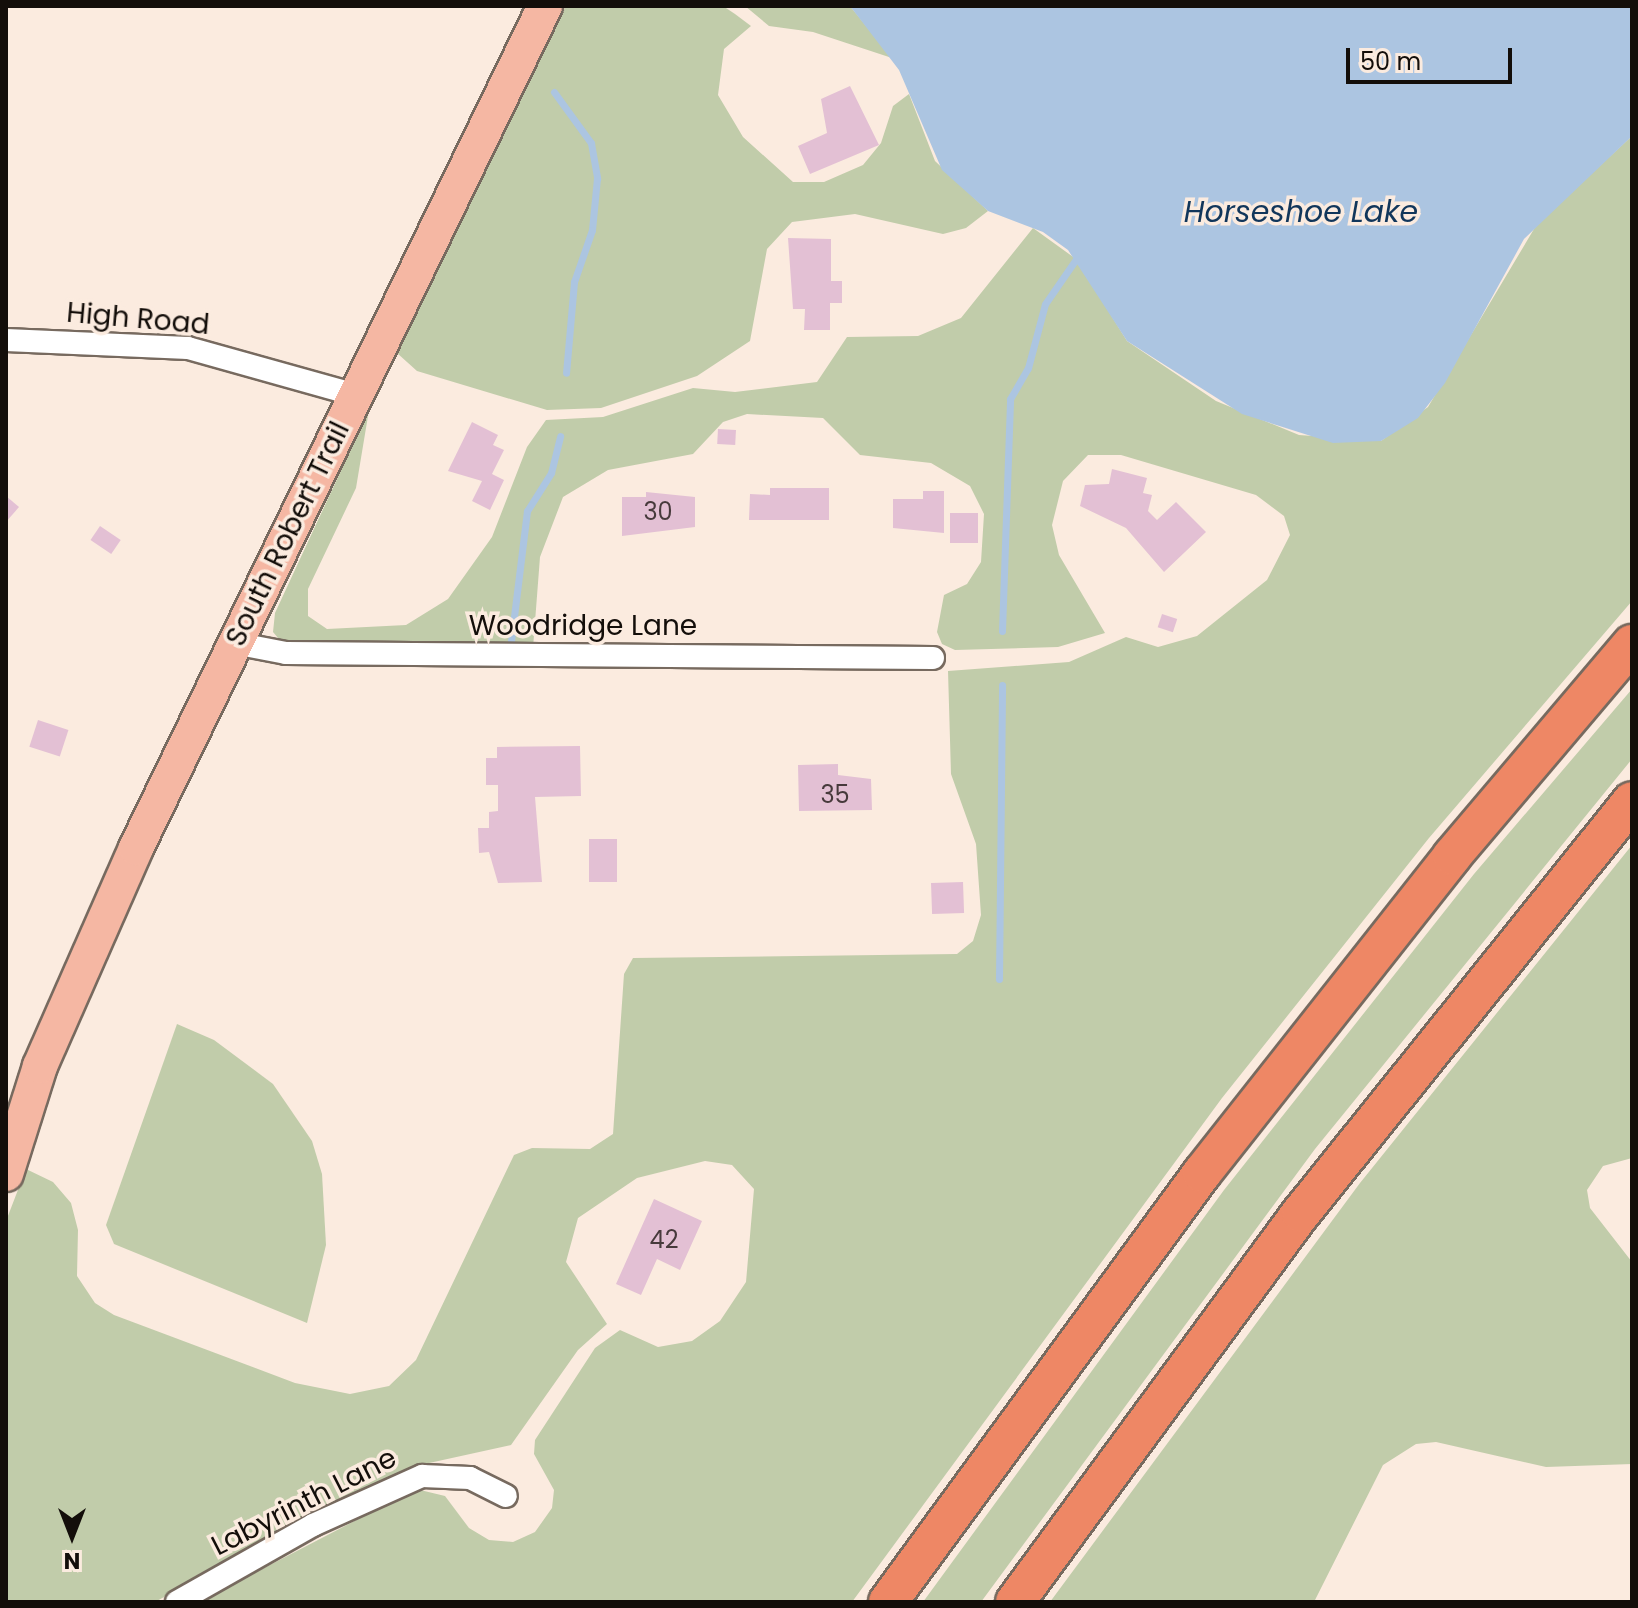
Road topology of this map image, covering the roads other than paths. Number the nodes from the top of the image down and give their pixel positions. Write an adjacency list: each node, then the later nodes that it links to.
1 (545, 6): 3 (main road, South Robert Trail)
2 (6, 340): 3 (street, High Road)
3 (356, 395): 4 (main road, South Robert Trail)
4 (234, 643): 6 (street, Woodridge Lane); 8 (main road, South Robert Trail)
5 (1632, 644): 13 (highway)
6 (933, 658)
7 (1632, 801): 14 (highway)
8 (40, 1066): 9 (main road, South Robert Trail); 10 (main road, South Robert Trail)
9 (6, 1120)
10 (6, 1174)
11 (506, 1496): 12 (street, Labyrinth Lane)
12 (177, 1602)
13 (888, 1602)
14 (1015, 1602)

